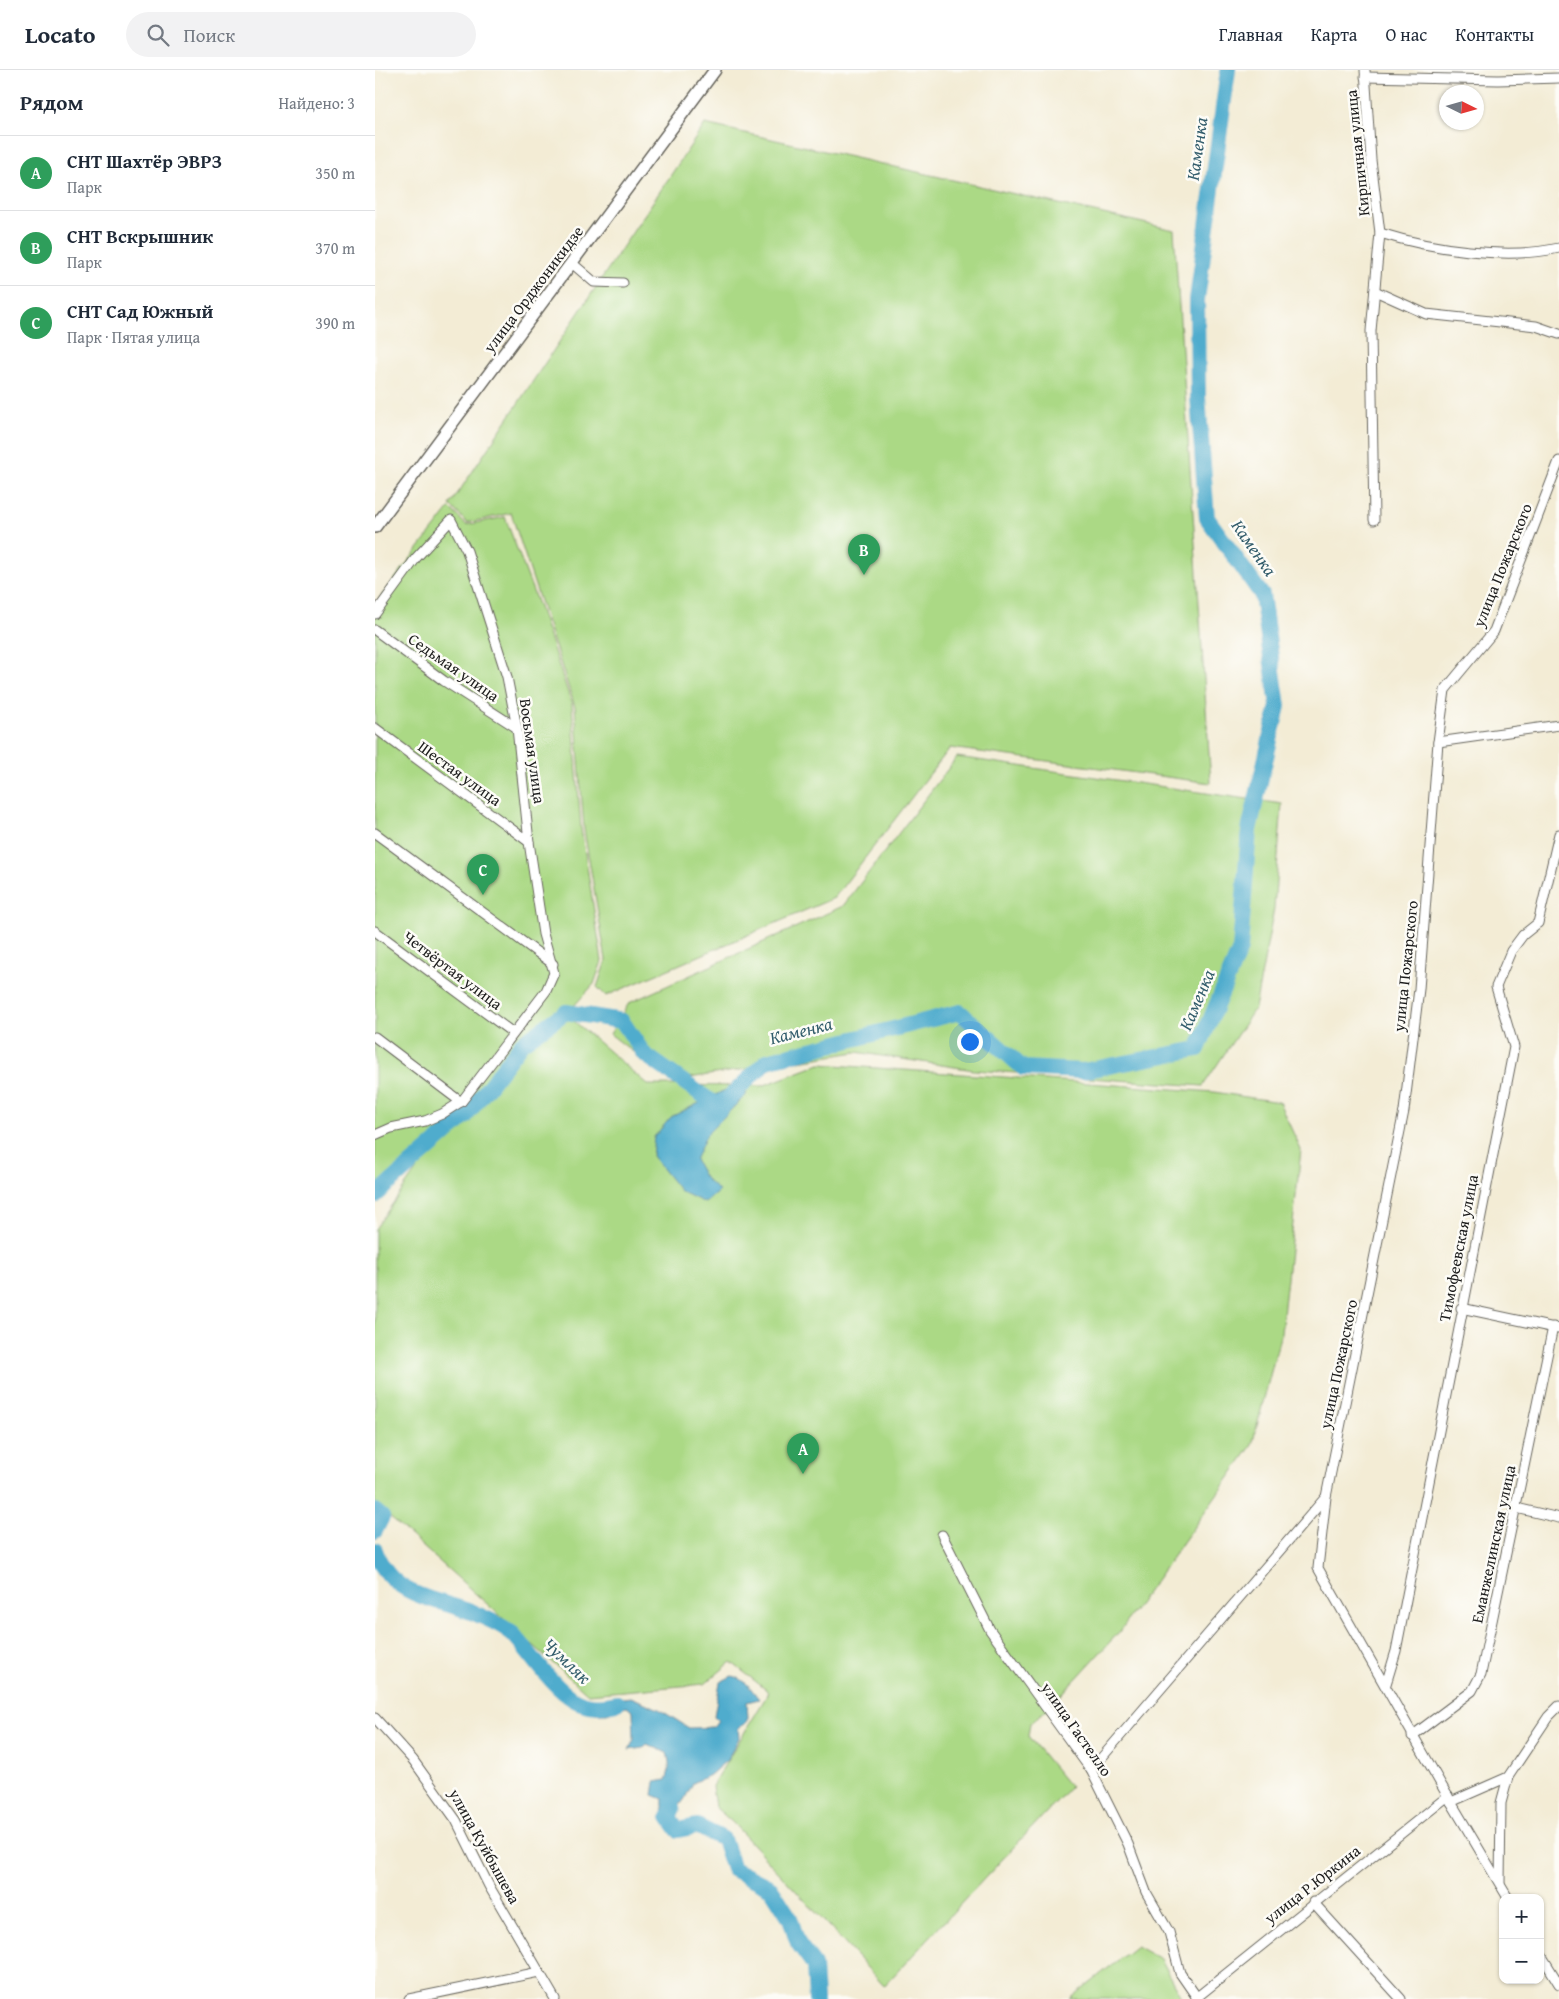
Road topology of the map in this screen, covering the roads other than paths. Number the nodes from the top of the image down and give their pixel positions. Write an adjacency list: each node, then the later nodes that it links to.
1 (715, 70): 6 (main road, улица Орджоникидзе)
2 (1365, 73): 3 (street); 4 (street, Кирпичная улица)
3 (1559, 78)
4 (1381, 233): 5 (street); 8 (street, Кирпичная улица)
5 (1559, 248)
6 (573, 264): 7 (street); 12 (main road, улица Орджоникидзе)
7 (623, 283)
8 (1375, 291): 9 (street); 11 (street, Кирпичная улица)
9 (1559, 334)
10 (1559, 461): 18 (street, улица Пожарского)
11 (1374, 520)
12 (375, 527)
13 (375, 614): 17 (street, Восьмая улица)
14 (375, 630): 17 (street, Седьмая улица)
15 (1559, 725): 18 (street)
16 (375, 728): 21 (street, Шестая улица)
17 (517, 728): 21 (street, Восьмая улица)
18 (1438, 742): 30 (street, улица Пожарского)
19 (375, 833): 23 (street)
20 (1559, 834): 28 (street, Тимофеевская улица)
21 (529, 842): 23 (street, Восьмая улица)
22 (375, 930): 24 (street, Четвёртая улица)
23 (553, 964): 24 (street)
24 (513, 1033): 26 (street)
25 (375, 1036): 26 (street)
26 (461, 1102): 27 (street)
27 (375, 1135)
28 (1461, 1308): 29 (street); 34 (street, Тимофеевская улица)
29 (1556, 1328): 31 (street, Еманжелинская улица)
30 (1325, 1497): 34 (street, улица Пожарского); 38 (street, улица Пожарского)
31 (1516, 1508): 32 (street); 37 (street, Еманжелинская улица)
32 (1559, 1518)
33 (942, 1535): 38 (street, улица Гастелло)
34 (1385, 1684): 37 (street, улица Пожарского)
35 (1559, 1706): 39 (street)
36 (375, 1718): 45 (street, улица Куйбышева)
37 (1412, 1736): 40 (street, улица Пожарского)
38 (1091, 1770): 47 (street, улица Гастелло)
39 (1508, 1777): 40 (street, улица Р.Юркина); 41 (street)
40 (1449, 1799): 41 (street, улица Пожарского); 43 (street, улица Р.Юркина)
41 (1500, 1884): 42 (street, улица Пожарского)
42 (1506, 1894)
43 (1313, 1902): 47 (street, улица Р.Юркина); 50 (street)
44 (1544, 1960): 46 (street)
45 (539, 1972): 48 (street); 49 (street, улица Куйбышева)
46 (1559, 1984)
47 (1197, 1998)
48 (409, 1999)
49 (555, 1999)
50 (1401, 1999)

